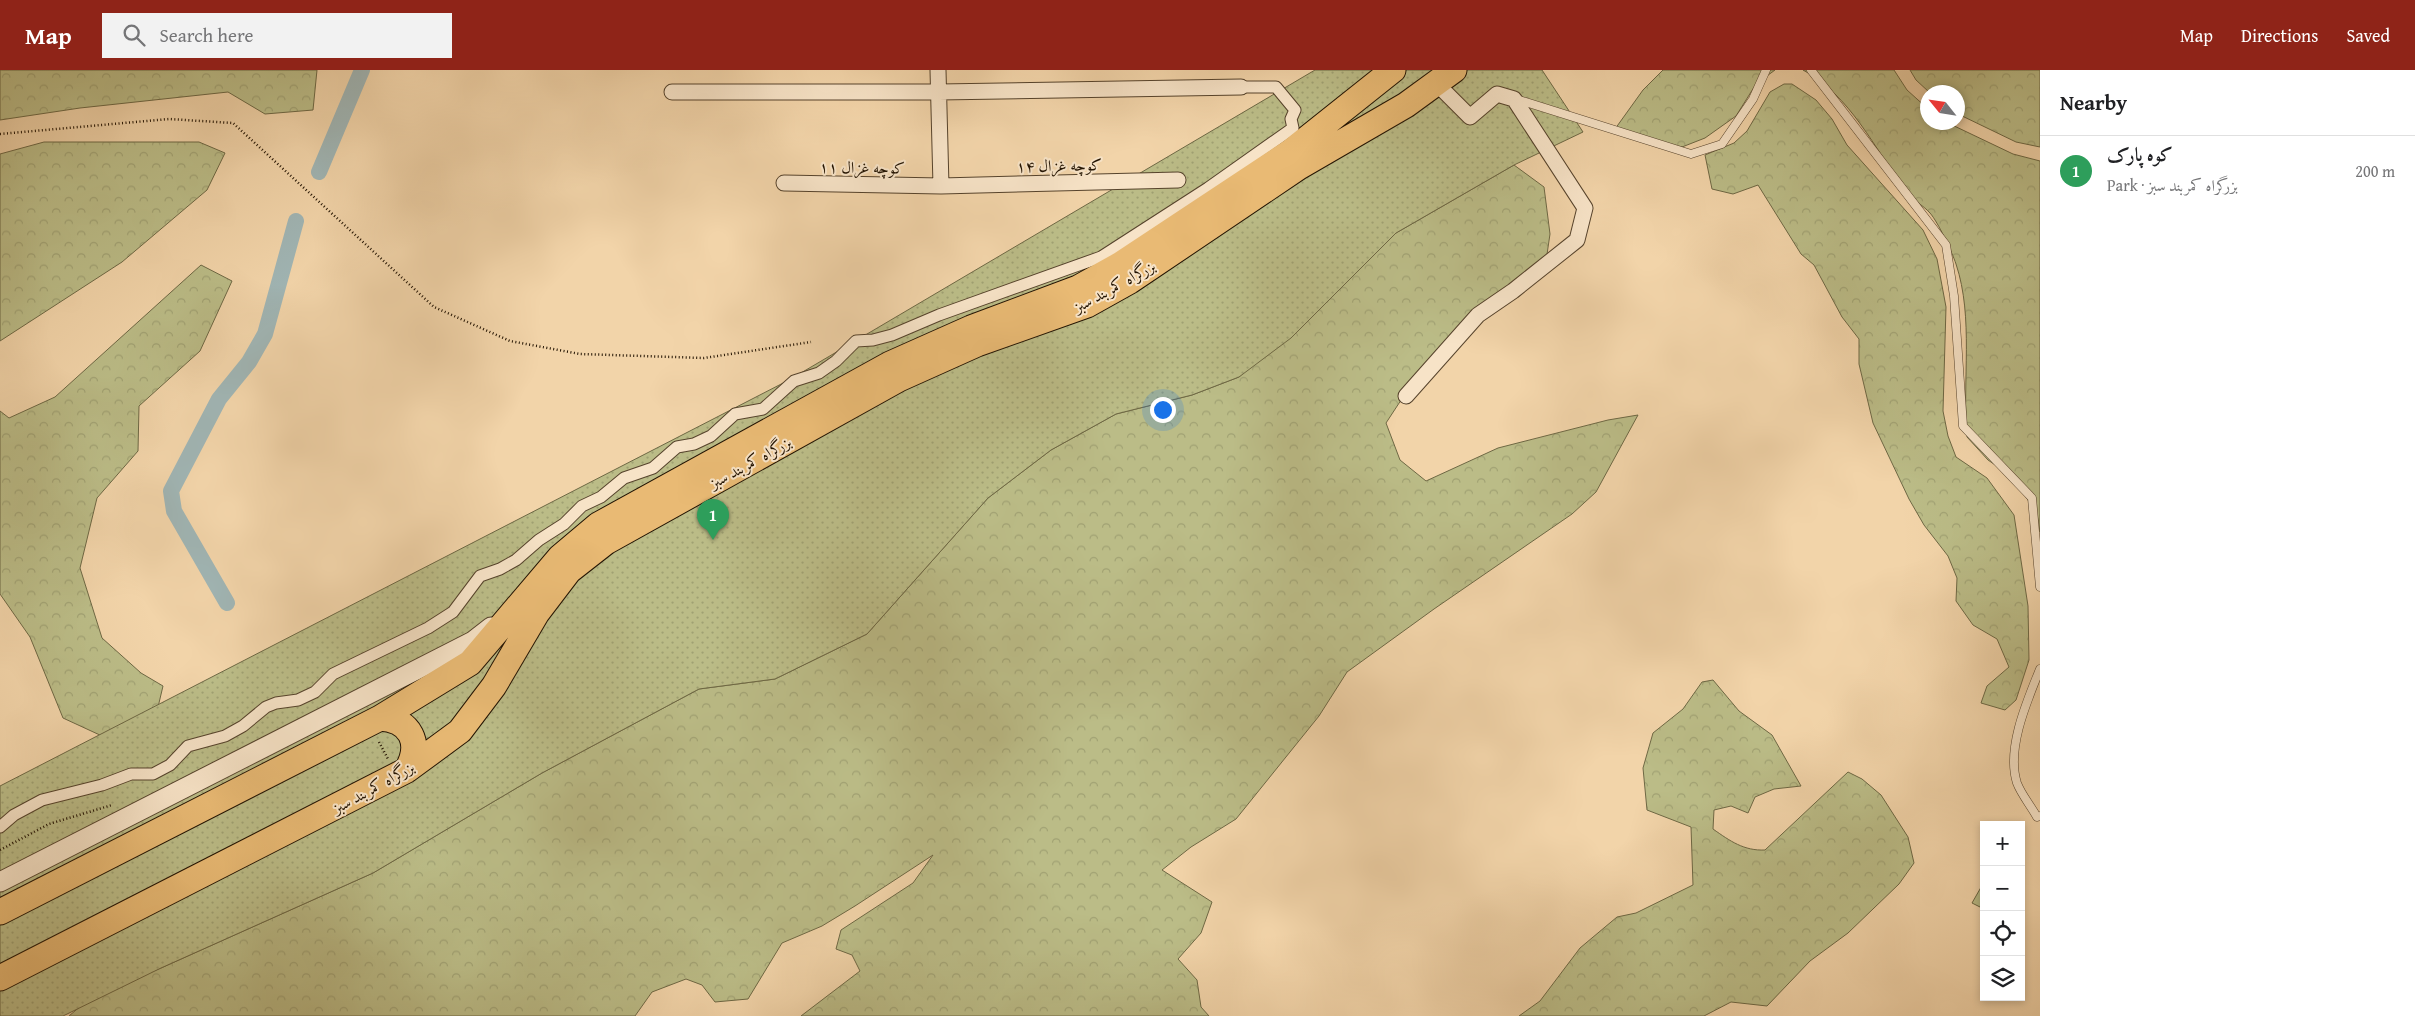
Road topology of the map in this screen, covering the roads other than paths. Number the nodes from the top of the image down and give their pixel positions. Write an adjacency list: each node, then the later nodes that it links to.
1 (938, 70): 8 (street)
2 (1766, 70): 9 (lane)
3 (1811, 70): 15 (lane)
4 (1391, 72): 10 (highway); 16 (highway, بزرگراه کمربند سبز)
5 (1445, 76): 9 (street); 10 (highway, بزرگراه کمربند سبز)
6 (1241, 87): 8 (street); 21 (street)
7 (672, 92): 8 (street)
8 (939, 92): 13 (street)
9 (1514, 99): 14 (street)
10 (1406, 104): 19 (highway, بزرگراه کمربند سبز)
11 (1178, 180): 13 (street, کوچه غزال ۱۴)
12 (784, 183): 13 (street, کوچه غزال ۱۱)
13 (940, 186)
14 (1406, 396)
15 (2040, 587)
16 (521, 603): 18 (highway, بزرگراه کمربند سبز); 22 (street)
17 (2040, 670): 20 (lane)
18 (380, 718): 19 (highway); 23 (highway, بزرگراه کمربند سبز)
19 (408, 770): 24 (highway, بزرگراه کمربند سبز)
20 (2040, 816)
21 (0, 827)
22 (0, 882)
23 (0, 912)
24 (0, 978)

